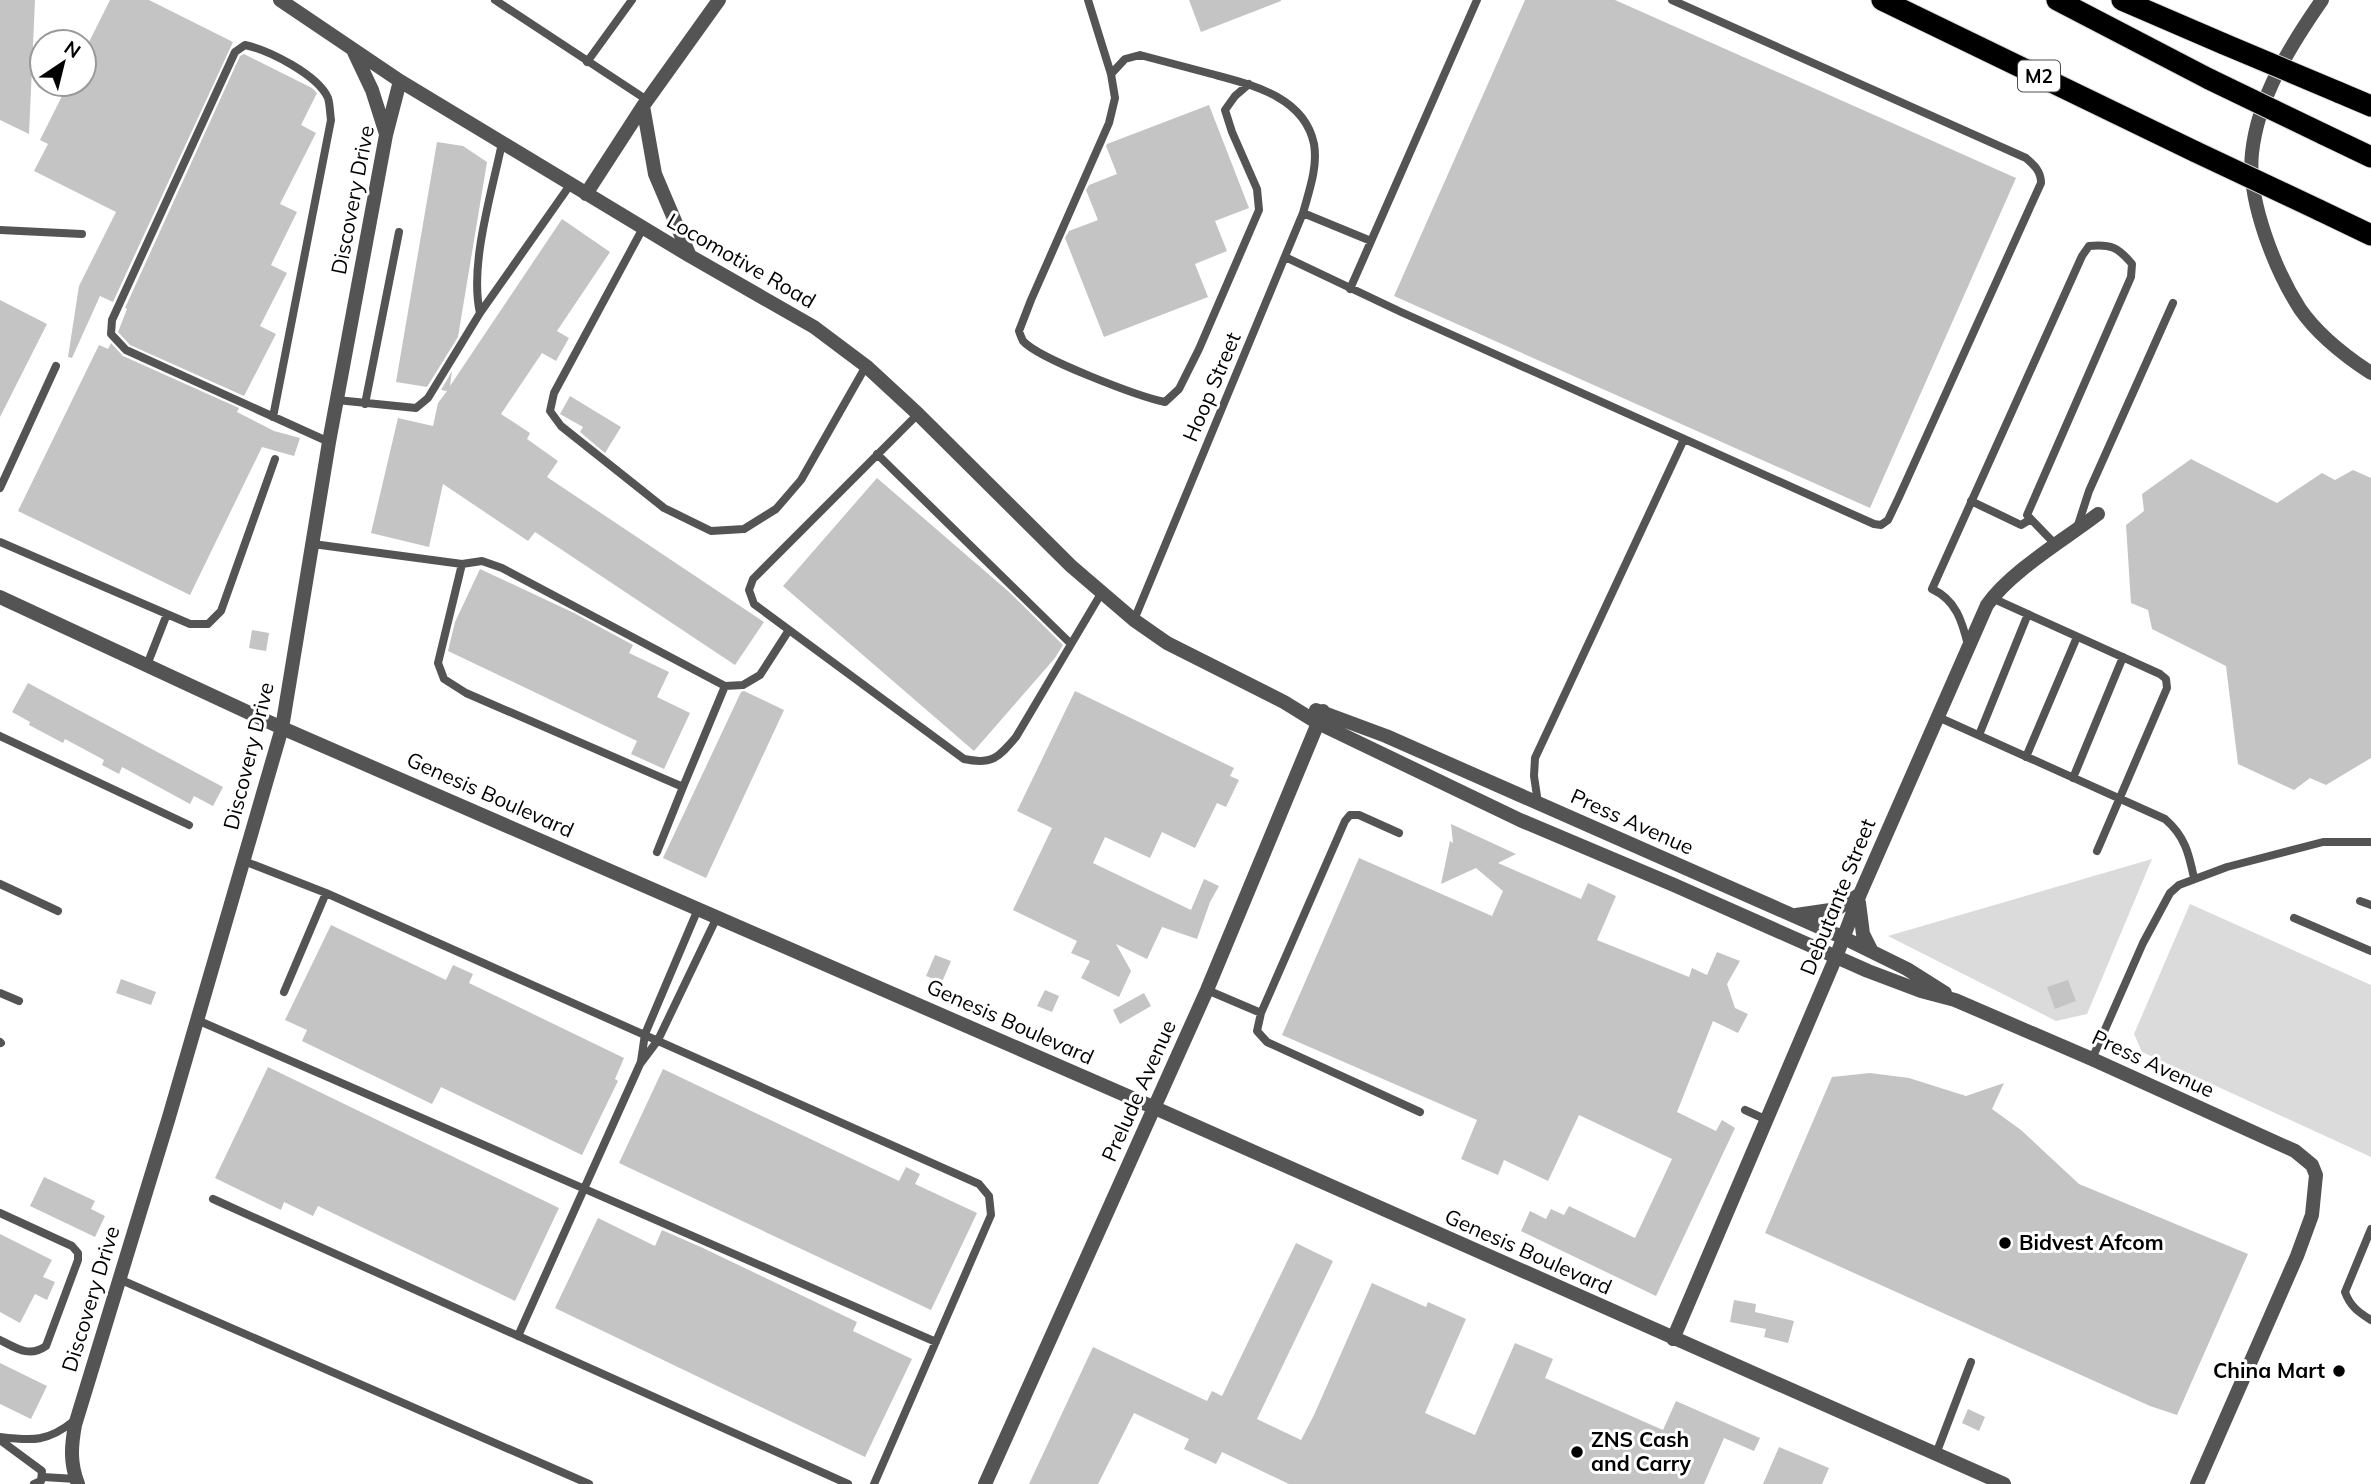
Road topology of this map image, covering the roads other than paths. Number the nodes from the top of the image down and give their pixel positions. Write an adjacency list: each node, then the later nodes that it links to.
1 (280, 0): 12 (street, Locomotive Road)
2 (495, 0): 13 (lane)
3 (632, 0): 13 (lane)
4 (719, 0): 17 (street)
5 (1088, 0): 14 (lane)
6 (1477, 0): 30 (lane)
7 (1672, 0): 43 (lane)
8 (1882, 0): 29 (highway, M2, bridge)
9 (2057, 0): 21 (highway, bridge)
10 (2122, 0): 18 (highway, bridge)
11 (2322, 0): 38 (street)
12 (353, 50): 15 (street, Locomotive Road); 19 (street)
13 (587, 62): 17 (lane)
14 (1111, 74): 16 (lane); 16 (lane)
15 (400, 81): 19 (street, Discovery Drive); 20 (street, Locomotive Road)
16 (1249, 83): 24 (lane, Hoop Street)
17 (645, 103): 23 (street); 31 (street)
18 (2371, 106)
19 (386, 135): 39 (street, Discovery Drive)
20 (502, 143): 22 (street, Locomotive Road); 35 (lane)
21 (2371, 158)
22 (570, 185): 23 (street, Locomotive Road); 35 (lane)
23 (586, 194): 25 (street, Locomotive Road)
24 (1303, 213): 30 (lane); 32 (lane, Hoop Street)
25 (643, 228): 31 (street, Locomotive Road); 37 (lane)
26 (0, 230): 28 (lane)
27 (399, 232): 40 (lane)
28 (82, 234)
29 (2371, 235)
30 (1371, 241): 33 (lane)
31 (690, 256): 37 (street, Locomotive Road)
32 (1285, 257): 33 (lane); 61 (lane, Hoop Street)
33 (1350, 289): 43 (lane)
34 (2173, 303): 51 (lane)
35 (480, 313): 40 (lane)
36 (56, 366): 47 (lane)
37 (866, 366): 41 (street, Locomotive Road)
38 (2371, 373)
39 (337, 400): 40 (lane); 44 (street, Discovery Drive)
40 (365, 404)
41 (918, 414): 45 (lane); 56 (street, Locomotive Road)
42 (273, 417): 42 (lane); 44 (lane)
43 (1684, 439): 80 (lane)
44 (329, 442): 53 (street, Discovery Drive)
45 (877, 454): 62 (lane); 64 (lane)
46 (275, 459): 59 (lane)
47 (0, 488)
48 (1971, 501): 50 (lane); 50 (lane); 65 (lane)
49 (2098, 514): 51 (street, Debutante Street)
50 (2031, 519): 54 (lane)
51 (2076, 531): 54 (street, Debutante Street)
52 (0, 542): 59 (lane)
53 (313, 544): 55 (lane); 71 (street, Discovery Drive)
54 (2056, 545): 58 (street, Debutante Street)
55 (462, 564): 68 (lane); 77 (lane)
56 (1102, 592): 61 (street, Locomotive Road); 64 (lane)
57 (0, 597): 67 (street, Genesis Boulevard)
58 (1992, 598): 60 (lane); 65 (street, Debutante Street)
59 (167, 614): 67 (lane)
60 (2028, 614): 63 (lane); 73 (lane)
61 (1134, 620): 69 (street, Press Avenue)
62 (789, 630): 64 (lane); 68 (lane)
63 (2077, 637): 66 (lane); 74 (lane)
64 (1071, 644)
65 (1968, 648): 70 (street, Debutante Street)
66 (2123, 657): 76 (lane); 79 (lane)
67 (147, 665): 71 (street, Genesis Boulevard)
68 (725, 686): 77 (lane)
69 (1320, 717): 75 (street, Press Avenue); 78 (street, Press Avenue); 102 (street, Prelude Avenue)
70 (1938, 717): 73 (lane); 90 (street, Debutante Street)
71 (282, 728): 86 (street, Discovery Drive); 93 (street, Genesis Boulevard)
72 (0, 736): 81 (lane)
73 (1979, 736): 74 (lane)
74 (2026, 757): 76 (lane)
75 (1465, 771): 78 (street); 80 (street, Press Avenue)
76 (2073, 778): 79 (lane)
77 (683, 787): 85 (lane)
78 (1456, 789): 101 (street, Press Avenue)
79 (2120, 799): 84 (lane); 87 (lane)
80 (1538, 803): 95 (street, Press Avenue)
81 (189, 825)
82 (1399, 833): 107 (lane)
83 (2371, 842): 87 (lane)
84 (2097, 850)
85 (657, 852)
86 (244, 861): 89 (lane); 108 (street, Discovery Drive)
87 (2194, 878): 111 (lane)
88 (0, 884): 94 (lane)
89 (326, 892): 103 (lane); 109 (lane)
90 (1860, 894): 95 (street); 98 (street, Debutante Street); 99 (street)
91 (2360, 901): 92 (lane)
92 (2371, 905)
93 (698, 909): 96 (street, Genesis Boulevard); 109 (lane)
94 (58, 911)
95 (1792, 915): 98 (street, Press Avenue)
96 (717, 917): 110 (lane); 113 (street, Genesis Boulevard)
97 (2294, 918): 100 (lane)
98 (1844, 938): 99 (street, Press Avenue); 101 (street, Debutante Street)
99 (1871, 950): 105 (street, Press Avenue)
100 (2371, 951)
101 (1836, 957): 105 (street, Press Avenue); 116 (street, Debutante Street)
102 (1207, 990): 107 (lane); 113 (street, Prelude Avenue)
103 (284, 992)
104 (0, 993): 106 (lane)
105 (1955, 1000): 111 (street, Press Avenue)
106 (19, 1001)
107 (1261, 1013): 115 (lane)
108 (197, 1020): 117 (lane); 121 (street, Discovery Drive)
109 (645, 1034): 110 (lane); 112 (lane)
110 (658, 1040): 112 (lane); 126 (lane)
111 (2092, 1059): 139 (street, Press Avenue)
112 (640, 1064): 117 (lane)
113 (1155, 1108): 124 (street, Genesis Boulevard); 138 (street, Prelude Avenue)
114 (1745, 1110): 116 (lane)
115 (1420, 1112)
116 (1767, 1120): 124 (street, Debutante Street)
117 (584, 1188): 123 (lane); 126 (lane)
118 (213, 1199): 123 (lane)
119 (0, 1213): 125 (lane)
120 (2371, 1229): 122 (lane)
121 (119, 1279): 128 (street, Discovery Drive); 135 (lane)
122 (2371, 1320)
123 (518, 1336): 136 (lane)
124 (1673, 1339): 130 (street, Genesis Boulevard)
125 (0, 1340)
126 (936, 1342): 137 (lane)
127 (1971, 1362): 130 (lane)
128 (76, 1422): 129 (lane); 132 (street, Discovery Drive)
129 (0, 1438): 131 (lane)
130 (1936, 1454): 133 (street, Genesis Boulevard)
131 (43, 1477): 132 (lane); 134 (lane)
132 (77, 1481)
133 (1994, 1482)
134 (34, 1484)
135 (589, 1484)
136 (848, 1484)
137 (874, 1484)
138 (985, 1484)
139 (2197, 1484)

